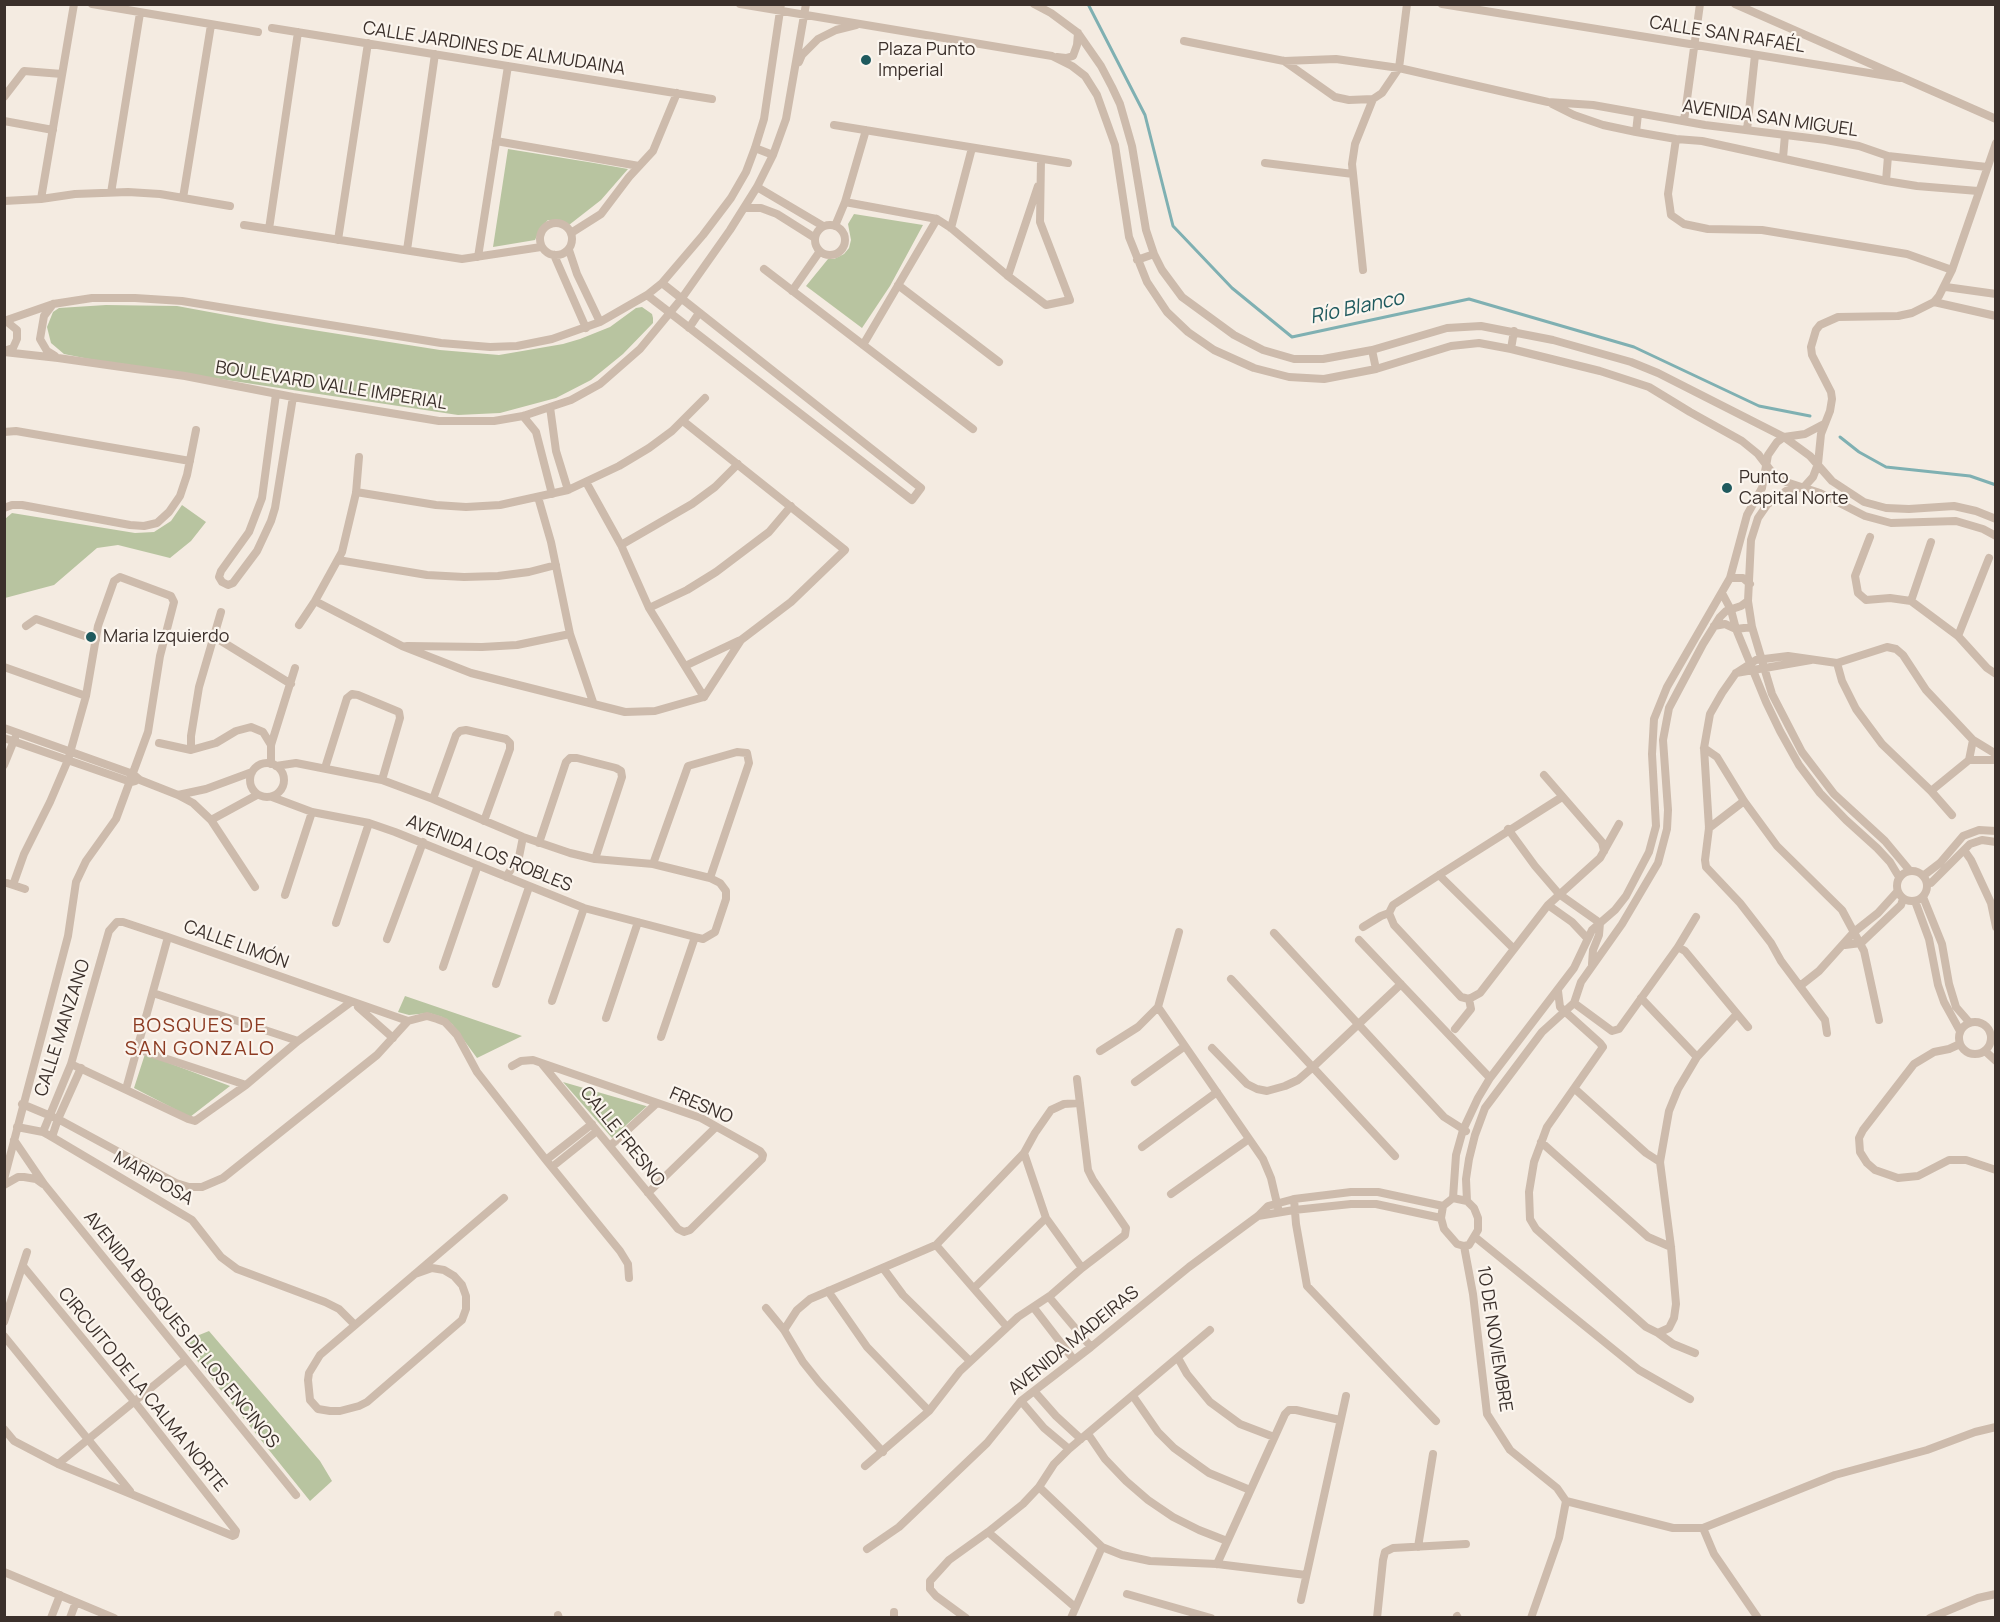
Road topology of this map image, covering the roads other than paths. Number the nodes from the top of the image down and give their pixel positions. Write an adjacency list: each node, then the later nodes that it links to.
1 (74, 4): 28 (street)
2 (92, 4): 11 (street)
3 (740, 4): 10 (street)
4 (806, 4): 12 (street, BOULEVARD VALLE IMPERIAL)
5 (1034, 4): 18 (street)
6 (1407, 4): 27 (street)
7 (1442, 4): 21 (street, CALLE SAN RAFAÉL)
8 (1700, 4): 21 (street)
9 (1736, 4): 30 (street)
10 (781, 8): 12 (street); 51 (street)
11 (140, 13): 14 (street); 66 (street)
12 (804, 15): 13 (street); 29 (street, BOULEVARD VALLE IMPERIAL)
13 (860, 24): 24 (street); 29 (street)
14 (212, 25): 16 (street); 67 (street)
15 (272, 28): 17 (street, CALLE JARDINES DE ALMUDAINA)
16 (258, 32)
17 (298, 32): 20 (street, CALLE JARDINES DE ALMUDAINA); 80 (street)
18 (1078, 33): 24 (street); 89 (street)
19 (1184, 41): 25 (street, AVENIDA SAN MIGUEL)
20 (368, 44): 22 (street, CALLE JARDINES DE ALMUDAINA); 83 (street)
21 (1693, 45): 23 (street, CALLE SAN RAFAÉL); 39 (street)
22 (435, 54): 26 (street, CALLE JARDINES DE ALMUDAINA); 85 (street)
23 (1755, 55): 30 (street, CALLE SAN RAFAÉL); 44 (street)
24 (1052, 56): 91 (street)
25 (1284, 61): 27 (street, AVENIDA SAN MIGUEL); 34 (street)
26 (508, 66): 31 (street, CALLE JARDINES DE ALMUDAINA); 48 (street)
27 (1399, 68): 34 (street); 35 (street, AVENIDA SAN MIGUEL)
28 (62, 74): 32 (street); 42 (street)
29 (793, 75): 53 (street, BOULEVARD VALLE IMPERIAL)
30 (1900, 78): 37 (street)
31 (677, 93): 33 (street, CALLE JARDINES DE ALMUDAINA); 59 (street)
32 (4, 97)
33 (712, 99)
34 (1373, 99): 61 (street)
35 (1548, 102): 36 (street, AVENIDA SAN MIGUEL); 45 (street, AVENIDA SAN MIGUEL)
36 (1638, 114): 39 (street, AVENIDA SAN MIGUEL); 45 (street)
37 (1995, 119)
38 (4, 121): 42 (street)
39 (1684, 122): 41 (street, AVENIDA SAN MIGUEL)
40 (834, 125): 43 (street)
41 (1705, 125): 44 (street, AVENIDA SAN MIGUEL); 49 (street)
42 (53, 130): 68 (street)
43 (866, 130): 52 (street); 71 (street)
44 (1747, 130): 46 (street, AVENIDA SAN MIGUEL)
45 (1636, 132): 47 (street, AVENIDA SAN MIGUEL)
46 (1785, 135): 54 (street, AVENIDA SAN MIGUEL); 55 (street)
47 (1676, 139): 49 (street, AVENIDA SAN MIGUEL); 94 (street)
48 (496, 141): 59 (street); 90 (street)
49 (1702, 141): 55 (street, AVENIDA SAN MIGUEL)
50 (1995, 142): 60 (street)
51 (755, 148): 53 (street); 96 (street)
52 (972, 148): 56 (street); 79 (street)
53 (773, 154): 64 (street, BOULEVARD VALLE IMPERIAL)
54 (1888, 156): 60 (street, AVENIDA SAN MIGUEL); 63 (street)
55 (1783, 158): 63 (street, AVENIDA SAN MIGUEL)
56 (1041, 159): 57 (street); 62 (street)
57 (1068, 163)
58 (1265, 164): 61 (street)
59 (639, 166): 81 (street)
60 (1987, 167): 65 (street)
61 (1353, 174): 93 (street)
62 (1040, 179): 95 (street); 95 (street)
63 (1886, 180): 65 (street, AVENIDA SAN MIGUEL)
64 (757, 187): 70 (street); 73 (street, BOULEVARD VALLE IMPERIAL)
65 (1978, 191): 94 (street)
66 (111, 193): 67 (street); 68 (street)
67 (183, 198): 72 (street)
68 (41, 199): 69 (street)
69 (5, 200)
70 (783, 202): 74 (street); 77 (street)
71 (845, 202): 75 (street); 78 (street)
72 (230, 206)
73 (745, 208): 74 (street); 103 (street, BOULEVARD VALLE IMPERIAL)
74 (777, 214): 82 (street)
75 (937, 219): 79 (street); 97 (street)
76 (244, 225): 80 (street)
77 (823, 226): 78 (street); 82 (street)
78 (835, 226): 87 (street)
79 (951, 228): 95 (street)
80 (269, 229): 83 (street)
81 (571, 233): 84 (street); 86 (street)
82 (815, 238): 87 (street)
83 (338, 240): 85 (street)
84 (541, 246): 88 (street); 90 (street)
85 (407, 250): 90 (street)
86 (568, 250): 88 (street); 100 (street)
87 (820, 251): 99 (street)
88 (554, 255): 104 (street)
89 (1154, 255): 91 (street); 117 (street)
90 (478, 257)
91 (1137, 260): 121 (street)
92 (764, 269): 99 (street)
93 (1363, 270)
94 (1952, 270): 98 (street)
95 (1008, 276)
96 (662, 283): 102 (street); 103 (street)
97 (898, 285): 115 (street); 120 (street)
98 (1946, 287): 101 (street); 105 (street)
99 (792, 291): 115 (street)
100 (587, 294): 104 (street); 111 (street)
101 (1993, 294)
102 (647, 295): 107 (street); 111 (street)
103 (682, 298): 107 (street, BOULEVARD VALLE IMPERIAL); 108 (street)
104 (574, 300): 112 (street)
105 (1934, 302): 109 (street); 130 (street)
106 (53, 304): 110 (street); 112 (street); 119 (street)
107 (670, 313): 113 (street); 126 (street, BOULEVARD VALLE IMPERIAL)
108 (699, 313): 113 (street); 125 (street)
109 (1994, 316)
110 (5, 321): 118 (street)
111 (600, 322): 112 (street)
112 (586, 328)
113 (689, 328): 127 (street)
114 (1514, 331): 116 (street); 117 (street); 134 (street)
115 (863, 345): 131 (street)
116 (1511, 349): 121 (street); 137 (street)
117 (1372, 350): 121 (street)
118 (4, 352): 119 (street, BOULEVARD VALLE IMPERIAL)
119 (58, 358): 122 (street, BOULEVARD VALLE IMPERIAL)
120 (999, 362)
121 (1376, 369)
122 (276, 394): 123 (street, BOULEVARD VALLE IMPERIAL); 123 (street)
123 (293, 397): 128 (street, BOULEVARD VALLE IMPERIAL)
124 (705, 398): 129 (street)
125 (808, 401): 127 (street); 127 (street)
126 (550, 407): 128 (street, BOULEVARD VALLE IMPERIAL); 142 (street)
127 (797, 413)
128 (523, 416): 144 (street)
129 (683, 421): 138 (street); 140 (street)
130 (1824, 424): 134 (street); 139 (street)
131 (973, 429)
132 (196, 430): 136 (street)
133 (4, 432): 136 (street)
134 (1784, 437): 137 (street); 139 (street)
135 (359, 457): 143 (street)
136 (190, 461): 147 (street)
137 (1766, 463): 141 (street); 156 (street)
138 (738, 464): 146 (street); 152 (street)
139 (1818, 464): 141 (street); 148 (street)
140 (586, 482): 142 (street); 152 (street)
141 (1804, 487): 149 (street); 157 (street)
142 (568, 490): 144 (street)
143 (356, 492): 145 (street); 154 (street)
144 (552, 494): 145 (street)
145 (538, 497): 155 (street)
146 (791, 506): 162 (street); 174 (street)
147 (4, 508)
148 (1995, 519)
149 (1995, 536)
150 (1870, 537): 161 (street)
151 (1931, 542): 161 (street)
152 (621, 545): 162 (street)
153 (1989, 558): 172 (street)
154 (338, 560): 155 (street); 159 (street)
155 (556, 565): 170 (street)
156 (1730, 578): 157 (street); 158 (street)
157 (1750, 584): 160 (street)
158 (1722, 593): 163 (street); 252 (street)
159 (315, 601): 165 (street); 175 (street)
160 (1748, 601): 163 (street); 168 (street)
161 (1911, 601): 172 (street)
162 (650, 608): 178 (street)
163 (1731, 610): 167 (street); 169 (street)
164 (221, 612): 171 (street)
165 (299, 625)
166 (26, 626): 173 (street)
167 (1714, 626): 169 (street); 268 (street)
168 (1752, 627): 169 (street); 176 (street)
169 (1736, 628): 180 (street)
170 (570, 634): 175 (street); 186 (street)
171 (213, 636): 183 (street); 194 (street)
172 (1958, 636): 182 (street)
173 (96, 640): 184 (street); 204 (street)
174 (741, 640): 178 (street); 185 (street)
175 (402, 646): 186 (street)
176 (1763, 663): 177 (street); 180 (street); 231 (street)
177 (1837, 663): 190 (street); 206 (street)
178 (685, 666): 185 (street)
179 (4, 667): 184 (street)
180 (1752, 667): 193 (street); 233 (street)
181 (296, 668): 183 (street)
182 (1995, 674)
183 (291, 684): 192 (street)
184 (86, 696): 196 (street)
185 (704, 697): 186 (street)
186 (593, 702)
187 (4, 728): 188 (street)
188 (15, 737): 189 (street); 196 (street); 199 (street)
189 (4, 738)
190 (1973, 740): 195 (street); 197 (street)
191 (159, 743): 194 (street)
192 (271, 745): 194 (street); 200 (street)
193 (1704, 748): 212 (street); 219 (street)
194 (191, 750)
195 (1995, 754)
196 (70, 756): 204 (street); 239 (street)
197 (1969, 760): 198 (street); 206 (street)
198 (1995, 760)
199 (4, 765)
200 (274, 765): 201 (street, AVENIDA LOS ROBLES); 202 (street); 209 (street)
201 (325, 768): 205 (street, AVENIDA LOS ROBLES); 205 (street)
202 (252, 772): 207 (street); 208 (street)
203 (1544, 775): 210 (street)
204 (135, 779): 207 (street); 320 (street)
205 (382, 780): 211 (street, AVENIDA LOS ROBLES)
206 (1931, 791): 214 (street)
207 (178, 795): 215 (street)
208 (257, 795): 209 (street); 215 (street)
209 (272, 797): 213 (street, AVENIDA LOS ROBLES)
210 (1562, 797): 220 (street); 227 (street)
211 (433, 799): 216 (street, AVENIDA LOS ROBLES); 216 (street)
212 (1744, 801): 219 (street); 257 (street)
213 (312, 812): 217 (street, AVENIDA LOS ROBLES); 241 (street)
214 (1952, 815)
215 (211, 820): 237 (street)
216 (484, 821): 222 (street, AVENIDA LOS ROBLES)
217 (369, 823): 223 (street, AVENIDA LOS ROBLES); 251 (street)
218 (1619, 824): 227 (street)
219 (1709, 828): 273 (street)
220 (1508, 829): 232 (street); 240 (street)
221 (1995, 831): 236 (street)
222 (523, 837): 225 (street, AVENIDA LOS ROBLES); 234 (street)
223 (423, 842): 230 (street, AVENIDA LOS ROBLES); 262 (street)
224 (1995, 842): 226 (street)
225 (539, 843): 228 (street, AVENIDA LOS ROBLES); 228 (street)
226 (1964, 850): 236 (street); 254 (street)
227 (1604, 851): 240 (street)
228 (595, 859): 229 (street, AVENIDA LOS ROBLES)
229 (653, 864): 235 (street, AVENIDA LOS ROBLES); 235 (street)
230 (478, 865): 234 (street, AVENIDA LOS ROBLES); 269 (street)
231 (1910, 871): 233 (street); 236 (street)
232 (1438, 875): 247 (street); 267 (street)
233 (1899, 877): 242 (street)
234 (507, 878): 238 (street, AVENIDA LOS ROBLES)
235 (710, 878): 260 (street)
236 (1925, 879): 243 (street)
237 (255, 887)
238 (529, 887): 245 (street, AVENIDA LOS ROBLES); 271 (street)
239 (25, 889)
240 (1559, 894): 244 (street); 246 (street)
241 (285, 895)
242 (1900, 896): 243 (street); 257 (street); 264 (street)
243 (1919, 899): 288 (street); 293 (street)
244 (1548, 905): 250 (street); 267 (street)
245 (584, 908): 249 (street, AVENIDA LOS ROBLES); 278 (street)
246 (1581, 911): 250 (street); 252 (street)
247 (1389, 913): 253 (street); 277 (street)
248 (1696, 917): 266 (street)
249 (638, 922): 260 (street, AVENIDA LOS ROBLES); 284 (street)
250 (1572, 922): 261 (street)
251 (336, 923)
252 (1600, 923): 261 (street); 268 (street)
253 (1363, 927)
254 (1995, 927)
255 (110, 931): 259 (street, CALLE LIMÓN); 306 (street, CALLE MANZANO)
256 (1179, 932): 281 (street)
257 (1854, 932): 264 (street); 265 (street)
258 (1274, 933): 289 (street)
259 (168, 937): 275 (street); 279 (street, CALLE LIMÓN)
260 (695, 937): 295 (street)
261 (1587, 938): 274 (street)
262 (387, 939)
263 (1359, 940): 272 (street)
264 (1861, 943): 265 (street); 286 (street)
265 (1845, 945): 273 (street)
266 (1677, 947): 276 (street); 283 (street)
267 (1513, 948): 277 (street)
268 (1592, 964): 280 (street)
269 (443, 967)
270 (1231, 979): 309 (street)
271 (496, 984)
272 (1401, 984): 289 (street); 311 (street)
273 (1800, 986): 294 (street)
274 (1558, 991): 282 (street); 311 (street)
275 (153, 993): 297 (street); 301 (street)
276 (1641, 998): 285 (street); 304 (street)
277 (1470, 999): 291 (street)
278 (552, 1001)
279 (353, 1003): 287 (street, CALLE LIMÓN); 296 (street, CALLE LIMÓN); 297 (street)
280 (1574, 1003): 282 (street); 285 (street)
281 (1158, 1007): 299 (street); 302 (street)
282 (1565, 1013): 292 (street); 328 (street)
283 (1737, 1014): 290 (street); 304 (street)
284 (606, 1018)
285 (1594, 1018): 292 (street)
286 (1879, 1020)
287 (408, 1021): 296 (street); 338 (street)
288 (1969, 1022): 293 (street); 303 (street)
289 (1358, 1024): 309 (street); 325 (street)
290 (1748, 1027)
291 (1455, 1029)
292 (1585, 1030): 316 (street)
293 (1960, 1031): 298 (street)
294 (1827, 1033)
295 (661, 1037)
296 (393, 1038): 321 (street)
297 (298, 1041): 314 (street)
298 (1959, 1044): 303 (street); 339 (street)
299 (1185, 1046): 313 (street); 317 (street)
300 (1212, 1048): 309 (street)
301 (137, 1049): 314 (street); 315 (street)
302 (1100, 1051)
303 (1985, 1051): 305 (street)
304 (1697, 1057): 337 (street)
305 (1995, 1061)
306 (71, 1064): 310 (street); 321 (street, CALLE MANZANO)
307 (542, 1064): 308 (street, FRESNO); 318 (street, FRESNO); 322 (street, CALLE FRESNO)
308 (512, 1066)
309 (1313, 1067): 336 (street)
310 (81, 1068): 315 (street); 321 (street, CALLE MANZANO)
311 (1490, 1078): 325 (street)
312 (1077, 1079): 319 (street)
313 (1134, 1082)
314 (246, 1085): 315 (street)
315 (126, 1089)
316 (1575, 1089): 332 (street); 337 (street)
317 (1217, 1092): 330 (street); 334 (street)
318 (657, 1103): 324 (street, FRESNO); 333 (street)
319 (1080, 1103): 335 (street); 366 (street)
320 (22, 1104): 321 (street); 323 (street)
321 (54, 1118): 327 (street, CALLE MANZANO); 329 (street, CALLE MANZANO)
322 (592, 1124): 326 (street, CALLE FRESNO); 338 (street)
323 (17, 1127): 327 (street, MARIPOSA); 331 (street)
324 (716, 1127): 343 (street); 358 (street, FRESNO)
325 (1463, 1130): 328 (street); 347 (street)
326 (597, 1131): 333 (street, CALLE FRESNO); 338 (street)
327 (43, 1132): 329 (street, MARIPOSA)
328 (1475, 1135): 349 (street)
329 (52, 1137): 375 (street, MARIPOSA)
330 (1250, 1139): 345 (street); 350 (street)
331 (14, 1140): 340 (street); 341 (street, AVENIDA BOSQUES DE LOS ENCINOS)
332 (1541, 1142): 362 (street); 379 (street)
333 (610, 1146): 343 (street, CALLE FRESNO)
334 (1142, 1147)
335 (1024, 1153): 356 (street); 360 (street)
336 (1395, 1156)
337 (1660, 1162): 362 (street)
338 (549, 1164): 368 (street)
339 (1995, 1170)
340 (4, 1179)
341 (44, 1184): 342 (street); 384 (street, AVENIDA BOSQUES DE LOS ENCINOS)
342 (4, 1185)
343 (648, 1192): 358 (street, CALLE FRESNO)
344 (1378, 1192): 348 (street, AVENIDA MADEIRAS); 351 (street); 352 (street, AVENIDA MADEIRAS)
345 (1171, 1194)
346 (504, 1198): 367 (street)
347 (1453, 1198): 349 (street); 352 (street)
348 (1294, 1199): 350 (street, AVENIDA MADEIRAS); 353 (street)
349 (1467, 1201): 359 (street)
350 (1278, 1203): 354 (street); 355 (street, AVENIDA MADEIRAS)
351 (1376, 1204): 353 (street, AVENIDA MADEIRAS); 357 (street, AVENIDA MADEIRAS)
352 (1443, 1206): 357 (street)
353 (1294, 1210): 354 (street, AVENIDA MADEIRAS); 395 (street)
354 (1279, 1212): 355 (street, AVENIDA MADEIRAS)
355 (1258, 1216): 381 (street, AVENIDA MADEIRAS)
356 (1046, 1218): 366 (street); 369 (street)
357 (1441, 1218): 361 (street)
358 (678, 1229)
359 (1475, 1237): 361 (street); 390 (street)
360 (936, 1245): 365 (street); 369 (street)
361 (1464, 1246): 412 (street, 1O DE NOVIEMBRE)
362 (1671, 1248): 379 (street)
363 (27, 1252): 364 (street)
364 (23, 1266): 374 (street); 391 (street, CIRCUITO DE LA CALMA NORTE)
365 (883, 1268): 370 (street); 386 (street)
366 (1082, 1268): 371 (street)
367 (415, 1274): 375 (street); 375 (street)
368 (629, 1278)
369 (974, 1288): 376 (street)
370 (828, 1291): 377 (street); 393 (street)
371 (1049, 1297): 373 (street); 381 (street)
372 (766, 1308): 377 (street)
373 (1034, 1308): 376 (street); 385 (street)
374 (4, 1322)
375 (355, 1325)
376 (1007, 1327): 386 (street)
377 (784, 1330): 404 (street)
378 (1210, 1330): 383 (street)
379 (1658, 1333): 382 (street)
380 (4, 1336): 401 (street)
381 (1091, 1347): 385 (street, AVENIDA MADEIRAS)
382 (1695, 1353)
383 (1178, 1358): 388 (street); 400 (street)
384 (185, 1360): 391 (street); 411 (street, AVENIDA BOSQUES DE LOS ENCINOS)
385 (1074, 1360): 387 (street, AVENIDA MADEIRAS)
386 (970, 1361): 393 (street)
387 (1034, 1391): 392 (street, AVENIDA MADEIRAS); 398 (street)
388 (1133, 1396): 398 (street); 409 (street)
389 (1346, 1396): 394 (street)
390 (1690, 1399)
391 (134, 1401): 401 (street); 410 (street, CIRCUITO DE LA CALMA NORTE)
392 (1021, 1401): 403 (street); 419 (street, AVENIDA MADEIRAS)
393 (929, 1411): 404 (street)
394 (1340, 1420): 400 (street); 422 (street)
395 (1436, 1421)
396 (1995, 1426): 413 (street)
397 (4, 1429): 402 (street)
398 (1085, 1436): 403 (street); 415 (street)
399 (4, 1437): 402 (street)
400 (1274, 1437): 409 (street)
401 (88, 1439): 406 (street); 410 (street)
402 (14, 1441): 406 (street)
403 (1069, 1449): 408 (street)
404 (883, 1452): 407 (street)
405 (1433, 1454): 418 (street)
406 (58, 1464): 410 (street)
407 (865, 1466)
408 (1039, 1487): 414 (street); 417 (street)
409 (1250, 1491): 415 (street)
410 (132, 1493)
411 (296, 1494)
412 (1566, 1501): 413 (street); 436 (street)
413 (1703, 1528): 437 (street)
414 (988, 1532): 428 (street); 432 (street)
415 (1227, 1541): 420 (street)
416 (1466, 1544): 418 (street)
417 (1102, 1547): 420 (street); 428 (street)
418 (1418, 1547): 435 (street)
419 (867, 1549)
420 (1217, 1564): 422 (street)
421 (4, 1572): 425 (street)
422 (1306, 1575): 426 (street)
423 (1127, 1594): 434 (street)
424 (1995, 1594): 438 (street)
425 (60, 1595): 427 (street); 429 (street)
426 (1301, 1600)
427 (76, 1602): 430 (street); 431 (street)
428 (1075, 1607): 433 (street)
429 (51, 1617)
430 (70, 1617)
431 (114, 1617)
432 (966, 1617)
433 (1071, 1617)
434 (1211, 1617)
435 (1377, 1617)
436 (1531, 1617)
437 (1758, 1617)
438 (1930, 1617)

